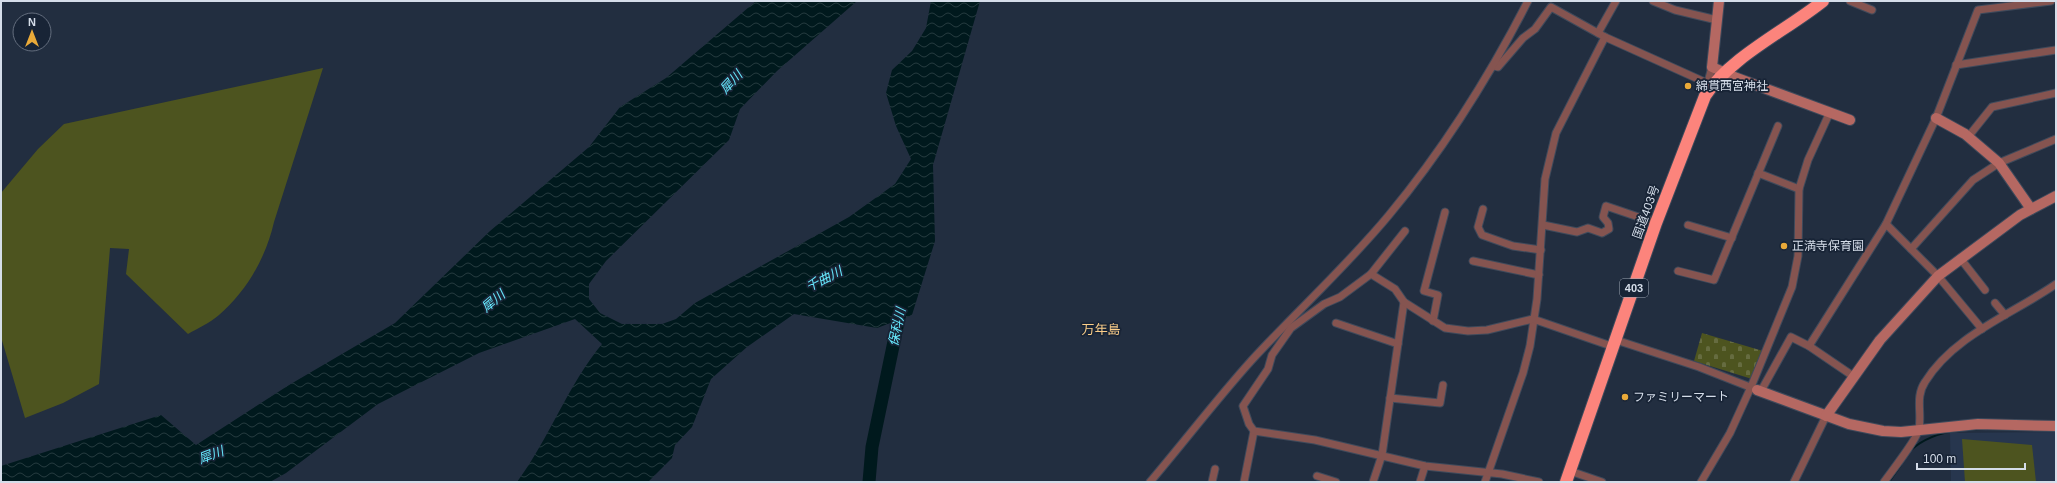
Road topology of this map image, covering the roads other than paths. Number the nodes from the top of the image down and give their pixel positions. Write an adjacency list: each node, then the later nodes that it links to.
1 (1528, 1): 15 (street)
2 (1616, 1): 11 (street)
3 (1653, 1): 10 (street)
4 (1719, 1): 10 (street)
5 (1823, 1): 17 (highway, 国道403号 / 403)
6 (1850, 1): 9 (street)
7 (2051, 1): 8 (street)
8 (2019, 3): 14 (street)
9 (1872, 10)
10 (1717, 20): 16 (street)
11 (1598, 33): 12 (street); 15 (street)
12 (1605, 37): 18 (street); 36 (street)
13 (2056, 50): 14 (street)
14 (1956, 65): 22 (street)
15 (1494, 66): 56 (street)
16 (1712, 67): 17 (street); 18 (street)
17 (1725, 72): 20 (highway, 国道403号 / 403); 21 (street)
18 (1707, 83): 20 (street)
19 (2056, 93): 25 (street)
20 (1705, 96): 34 (highway, 国道403号 / 403)
21 (1830, 112): 23 (street); 29 (street)
22 (1936, 118): 25 (street); 35 (street)
23 (1850, 120)
24 (1778, 126): 28 (street)
25 (1968, 137): 27 (street)
26 (2056, 139): 27 (street)
27 (1999, 163): 32 (street); 40 (street)
28 (1758, 173): 29 (street); 39 (street)
29 (1799, 189): 63 (street)
30 (2056, 196): 32 (street)
31 (1483, 209): 41 (street)
32 (2031, 209): 42 (street)
33 (1445, 212): 54 (street)
34 (1656, 223): 36 (street); 59 (highway, 国道403号 / 403)
35 (1886, 224): 40 (street); 60 (street)
36 (1543, 225): 41 (street)
37 (1688, 225): 39 (street)
38 (1405, 231): 45 (street)
39 (1732, 238): 44 (street)
40 (1911, 249): 47 (street)
41 (1541, 250): 46 (street)
42 (1960, 258): 47 (street); 49 (street)
43 (1473, 261): 46 (street)
44 (1678, 271)
45 (1371, 274): 50 (street); 56 (street)
46 (1539, 275): 53 (street)
47 (1938, 276): 57 (street); 61 (street)
48 (2056, 284): 52 (street)
49 (1985, 290)
50 (1404, 302): 54 (street); 58 (street)
51 (1995, 303): 52 (street)
52 (2005, 315): 57 (street)
53 (1533, 319): 54 (street); 59 (street); 72 (street)
54 (1433, 321)
55 (1336, 323): 58 (street)
56 (1289, 326): 68 (street); 75 (street)
57 (1982, 329): 67 (street)
58 (1398, 344): 64 (street)
59 (1615, 344): 63 (street); 74 (highway, 国道403号 / 403)
60 (1809, 346): 61 (street); 63 (street)
61 (1853, 376): 65 (street)
62 (1443, 385): 64 (street)
63 (1756, 389): 65 (street); 84 (street)
64 (1390, 398): 69 (street)
65 (1826, 416): 67 (street); 85 (street)
66 (2056, 426): 67 (street)
67 (1919, 430): 86 (street)
68 (1254, 431): 69 (street); 77 (street)
69 (1382, 454): 70 (street); 79 (street)
70 (1425, 466): 72 (street); 80 (street)
71 (1215, 469): 76 (street)
72 (1489, 472): 81 (street); 82 (street)
73 (1317, 476): 78 (street)
74 (1568, 476): 83 (street)
75 (1150, 482)
76 (1212, 482)
77 (1244, 482)
78 (1336, 482)
79 (1373, 482)
80 (1420, 482)
81 (1485, 482)
82 (1538, 482)
83 (1602, 482)
84 (1701, 482)
85 (1794, 482)
86 (1884, 482)

